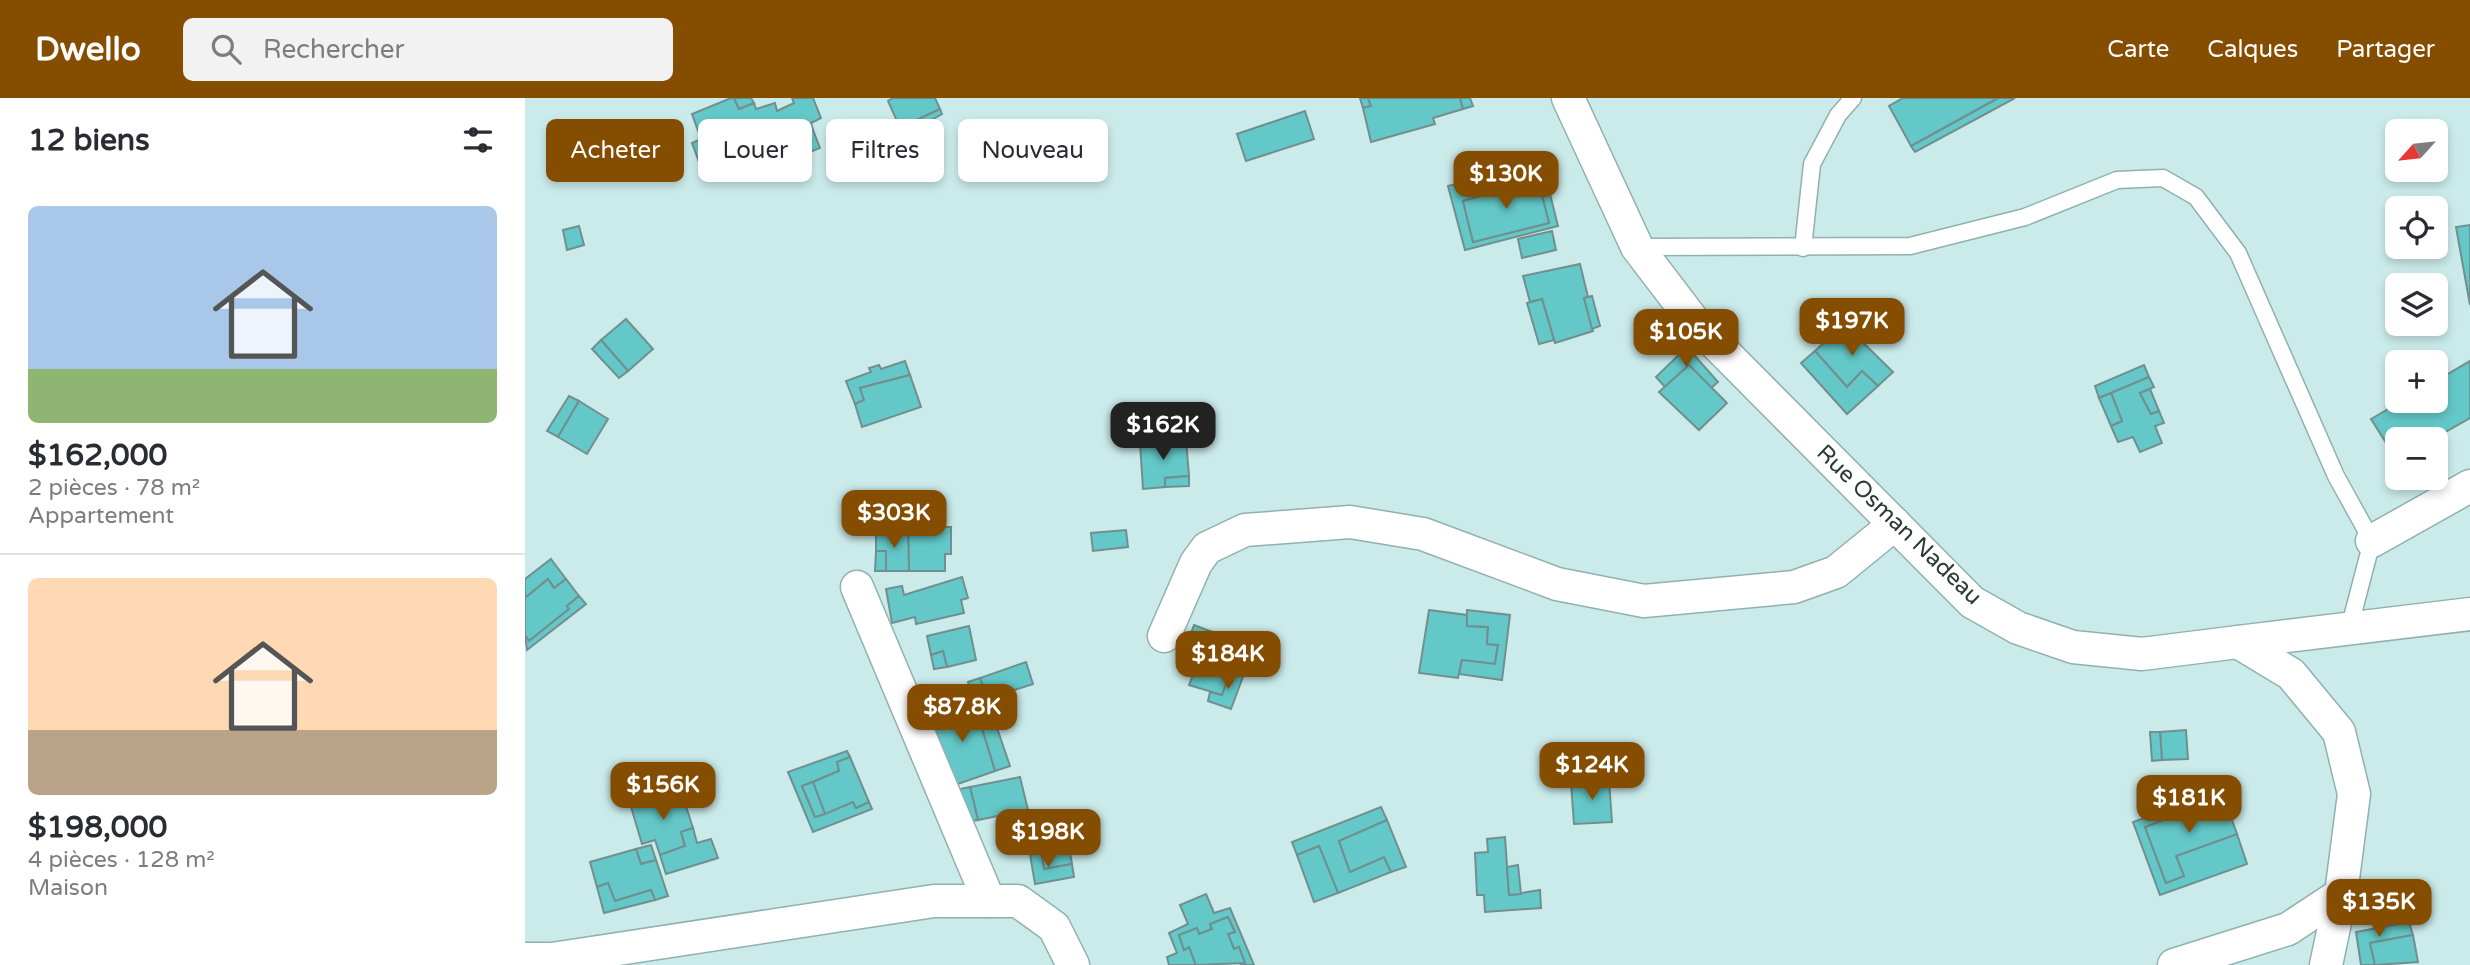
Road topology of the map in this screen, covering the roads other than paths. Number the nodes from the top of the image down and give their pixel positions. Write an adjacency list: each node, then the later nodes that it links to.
1 (1568, 98): 3 (street, Rue Osman Nadeau)
2 (1853, 98): 4 (lane)
3 (1637, 247): 4 (lane); 6 (street, Rue Osman Nadeau)
4 (1803, 248): 7 (lane)
5 (2470, 486): 7 (street)
6 (1895, 524): 11 (street); 12 (street, Rue Osman Nadeau)
7 (2372, 541): 10 (lane)
8 (857, 587): 14 (street)
9 (2470, 614): 10 (street, Rue Osman Nadeau)
10 (2349, 629): 12 (street, Rue Osman Nadeau)
11 (1164, 635)
12 (2238, 642): 13 (street)
13 (2341, 894): 17 (street); 18 (street)
14 (989, 901): 15 (street); 16 (street)
15 (525, 959)
16 (1073, 965)
17 (2173, 965)
18 (2326, 965)

